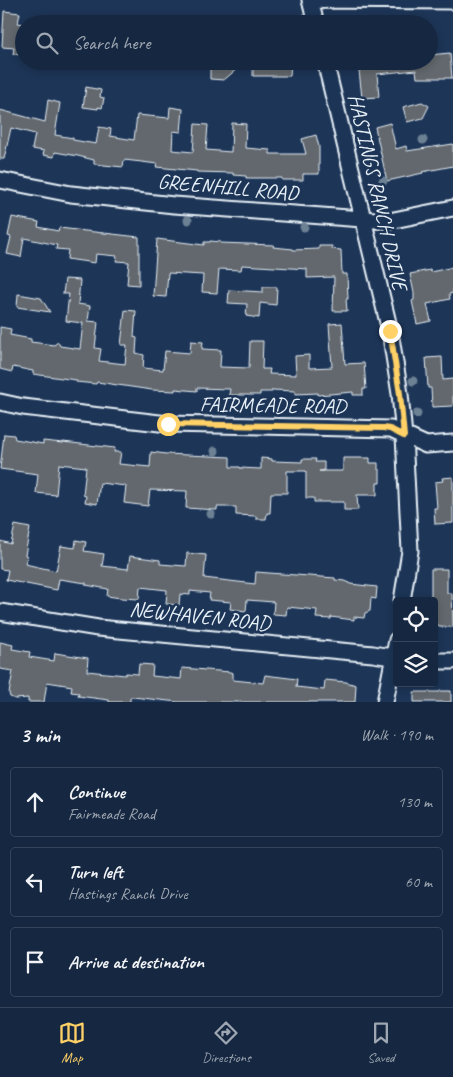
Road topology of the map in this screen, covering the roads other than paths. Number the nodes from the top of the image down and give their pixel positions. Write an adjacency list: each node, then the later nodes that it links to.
1 (310, 0): 2 (street); 3 (street)
2 (453, 1)
3 (314, 15)
4 (327, 70): 7 (street, HASTINGS RANCH DRIVE)
5 (0, 180): 7 (street, GREENHILL ROAD)
6 (453, 208): 7 (street, GREENHILL ROAD)
7 (363, 219): 9 (street, HASTINGS RANCH DRIVE)
8 (0, 402): 9 (street, FAIRMEADE ROAD)
9 (404, 436): 10 (street, FAIRMEADE ROAD); 11 (street, HASTINGS RANCH DRIVE)
10 (453, 443)
11 (403, 597)
12 (0, 612): 13 (street, NEWHAVEN ROAD)
13 (393, 658)
14 (438, 661): 15 (street)
15 (453, 661)
16 (393, 667): 17 (street)
17 (385, 702)

